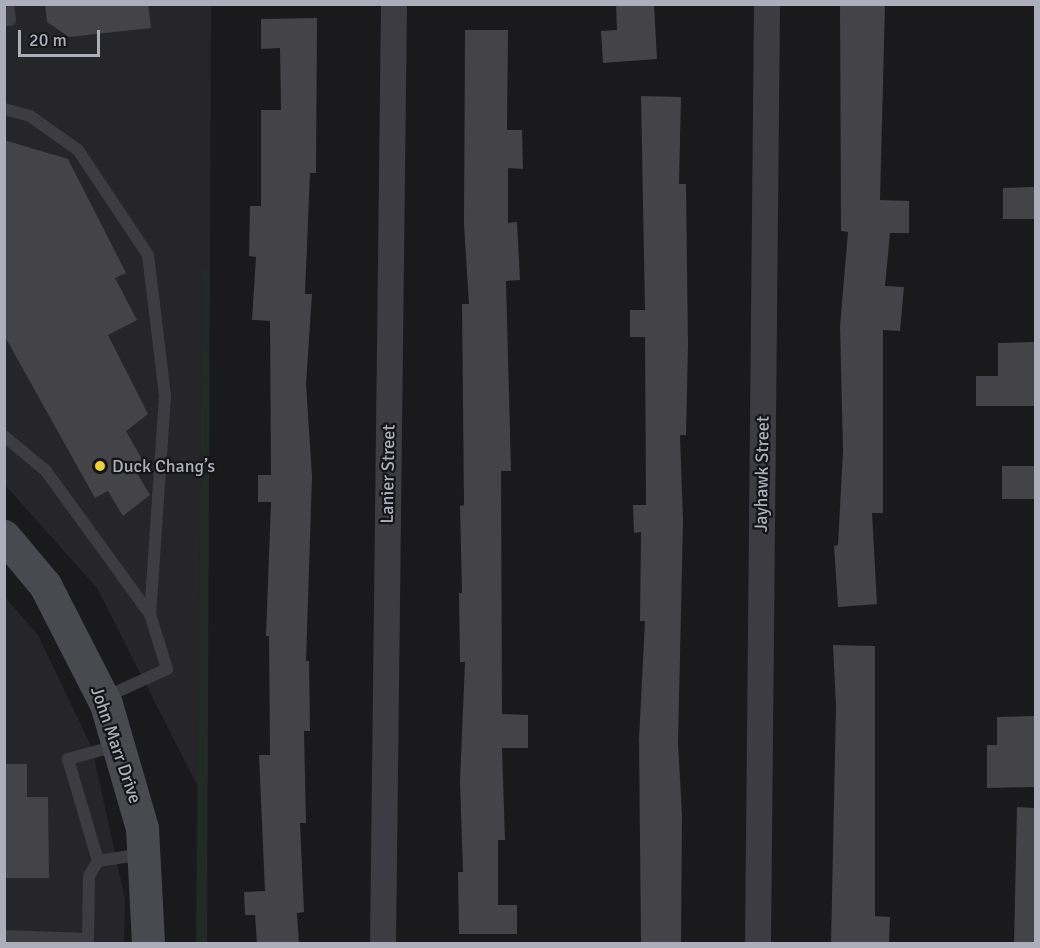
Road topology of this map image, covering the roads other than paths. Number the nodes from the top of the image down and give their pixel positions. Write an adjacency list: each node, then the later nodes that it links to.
1 (8, 4): 4 (lane)
2 (394, 4): 15 (street, Lanier Street)
3 (767, 4): 16 (street, Jayhawk Street)
4 (4, 20)
5 (4, 109): 8 (lane)
6 (4, 436): 8 (lane)
7 (4, 536): 9 (street, John Marr Drive)
8 (150, 614): 9 (lane)
9 (103, 698): 10 (street, John Marr Drive)
10 (120, 745): 11 (street, John Marr Drive); 12 (lane)
11 (145, 854): 12 (lane); 14 (street, John Marr Drive)
12 (98, 861): 13 (lane)
13 (4, 936)
14 (148, 944)
15 (383, 944)
16 (758, 944)

